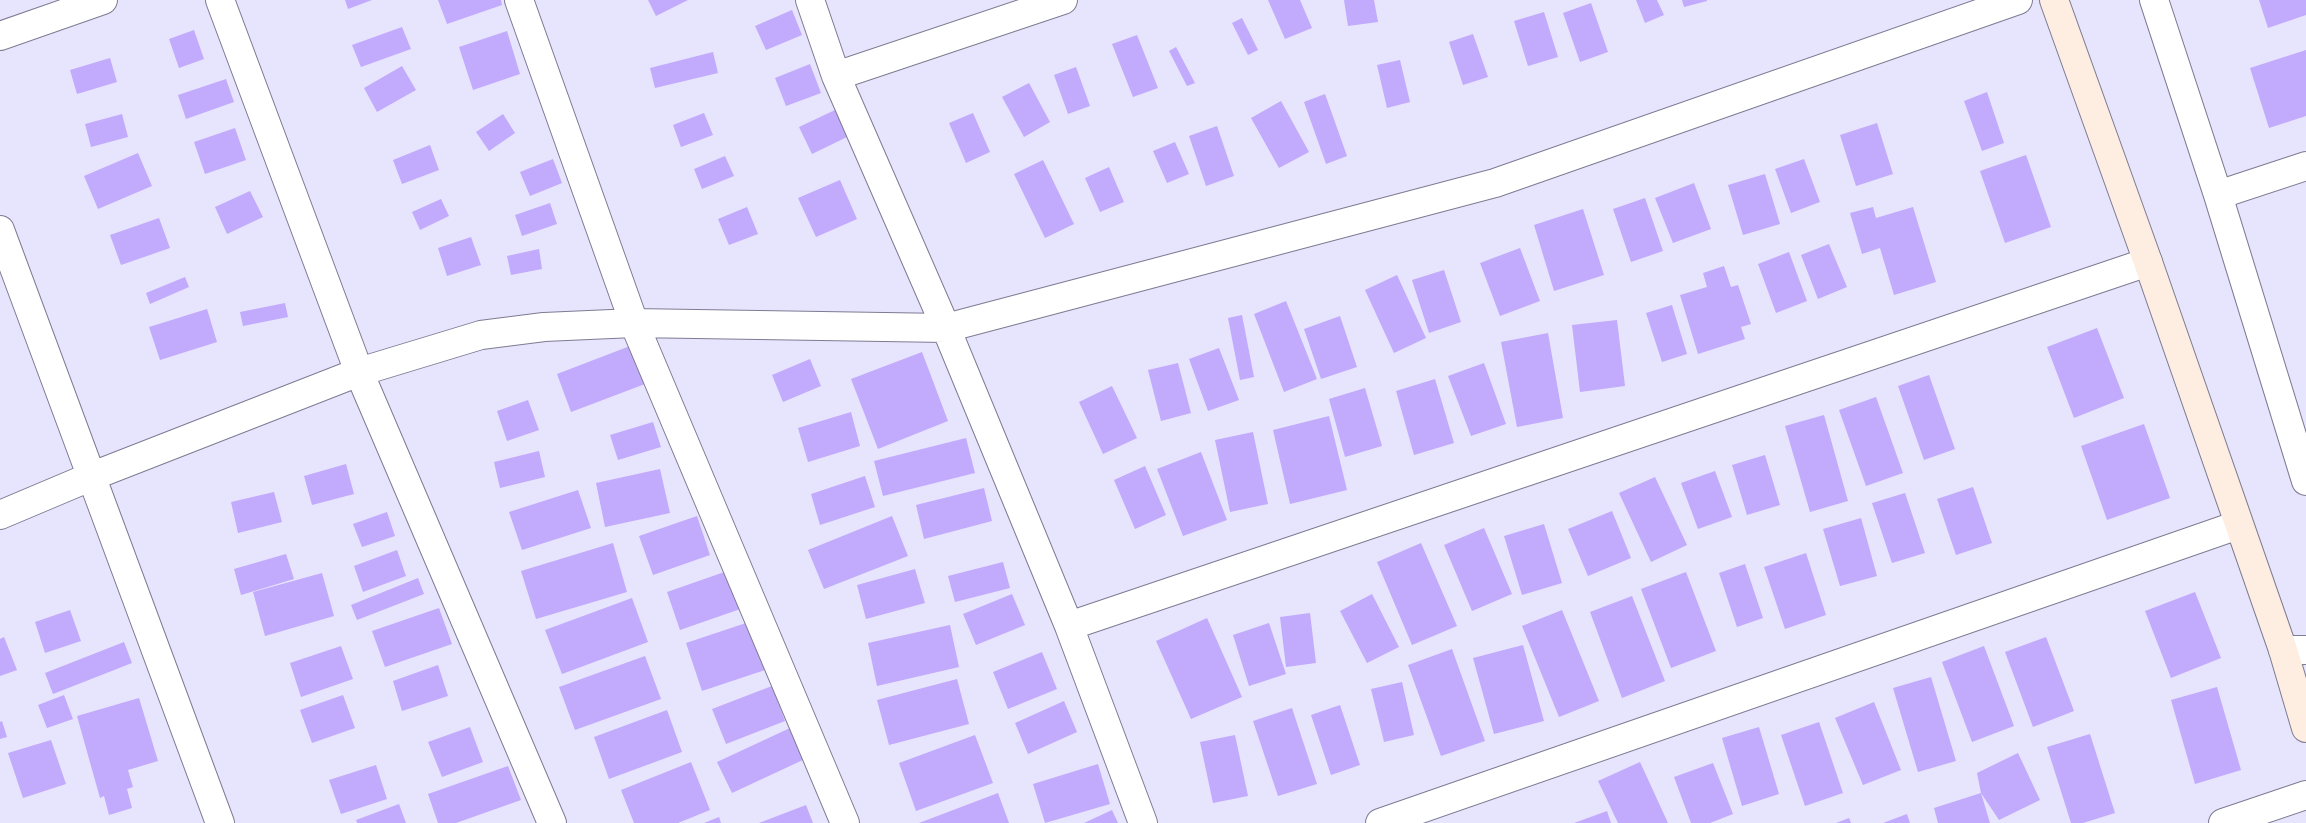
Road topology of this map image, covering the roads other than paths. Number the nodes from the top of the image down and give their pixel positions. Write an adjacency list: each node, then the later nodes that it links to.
1 (103, 0): 9 (street)
2 (220, 0): 17 (street)
3 (519, 0): 15 (street)
4 (810, 0): 10 (street)
5 (1063, 0): 10 (street)
6 (2018, 0): 16 (street)
7 (2054, 0): 14 (street)
8 (2154, 0): 12 (street)
9 (0, 36)
10 (836, 76): 16 (street)
11 (2306, 166): 12 (street)
12 (2218, 195): 19 (street)
13 (0, 230): 18 (street)
14 (2148, 262): 21 (street); 22 (street)
15 (634, 323): 16 (street); 17 (street); 28 (street)
16 (946, 328): 22 (street)
17 (359, 372): 18 (street); 27 (street)
18 (90, 476): 20 (street); 26 (street)
19 (2306, 481)
20 (0, 514)
21 (2238, 525): 23 (street); 30 (street)
22 (1069, 626): 29 (street)
23 (2294, 650): 24 (street)
24 (2306, 728)
25 (2306, 794): 31 (street)
26 (220, 823)
27 (552, 823)
28 (845, 823)
29 (1143, 823)
30 (1380, 823)
31 (2223, 823)

